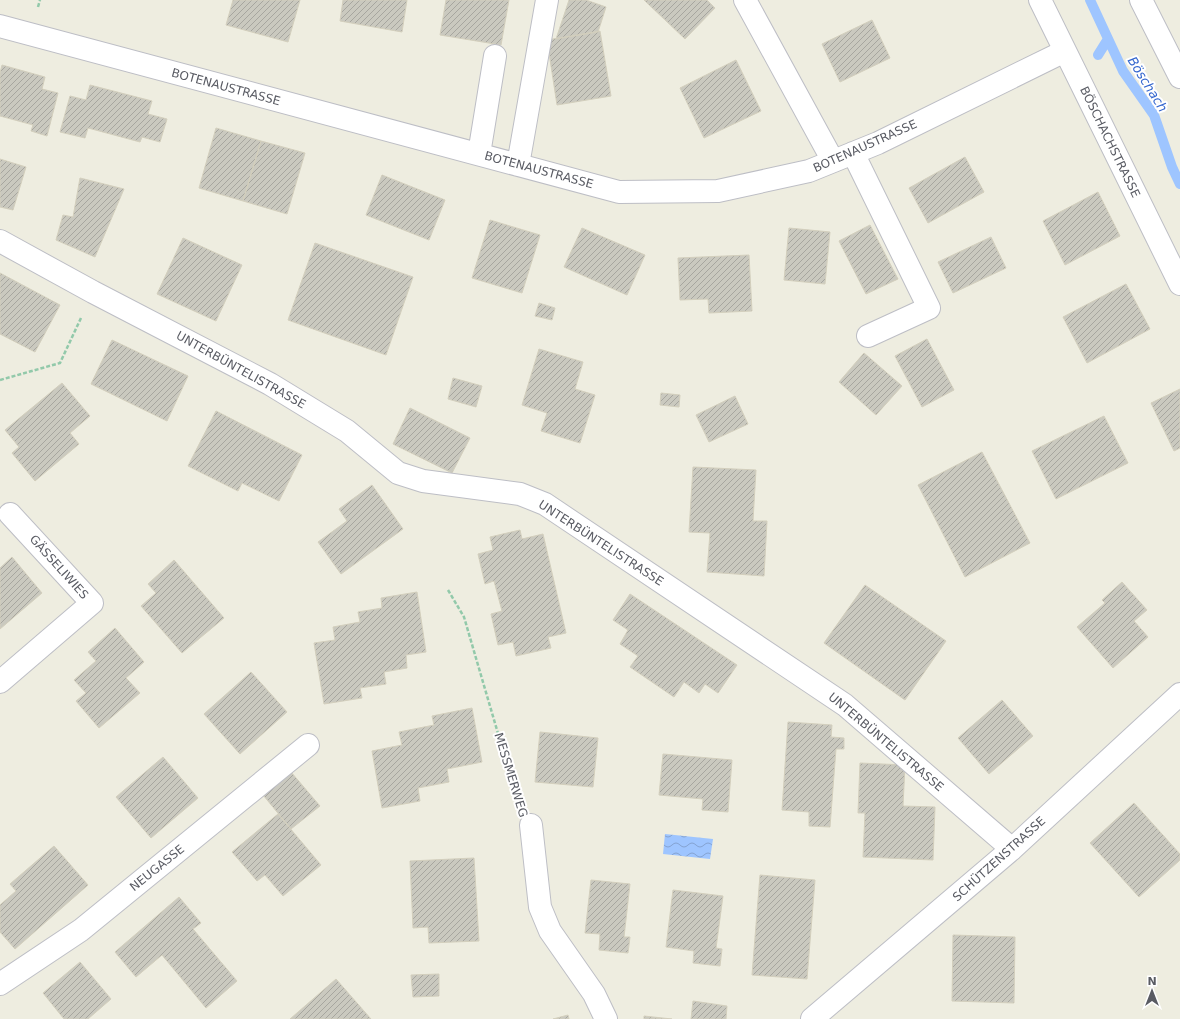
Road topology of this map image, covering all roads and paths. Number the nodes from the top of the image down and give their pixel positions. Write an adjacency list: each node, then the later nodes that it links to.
1 (547, 0): 12 (street)
2 (746, 0): 11 (street)
3 (1040, 0): 6 (street, BÖSCHACHSTRASSE)
4 (1141, 0): 8 (street)
5 (0, 26): 10 (street, BOTENAUSTRASSE)
6 (1065, 51): 9 (street, BOTENAUSTRASSE); 14 (street, BÖSCHACHSTRASSE)
7 (496, 56): 10 (street)
8 (1180, 77)
9 (853, 153): 11 (street, BOTENAUSTRASSE); 16 (street)
10 (479, 154): 12 (street, BOTENAUSTRASSE)
11 (833, 161): 12 (street, BOTENAUSTRASSE)
12 (518, 165)
13 (0, 241): 15 (street, UNTERBÜNTELISTRASSE)
14 (1180, 284)
15 (93, 292): 17 (path); 24 (street, UNTERBÜNTELISTRASSE)
16 (868, 336)
17 (0, 380)
18 (10, 514): 20 (street, GÄSSELIWIES)
19 (448, 590): 23 (path, MESSMERWEG)
20 (0, 682)
21 (1180, 694): 24 (street, SCHÜTZENSTRASSE)
22 (308, 745): 25 (street, NEUGASSE)
23 (531, 825): 26 (street, MESSMERWEG)
24 (1012, 849): 27 (street, SCHÜTZENSTRASSE)
25 (0, 984)
26 (606, 1019)
27 (812, 1019)

